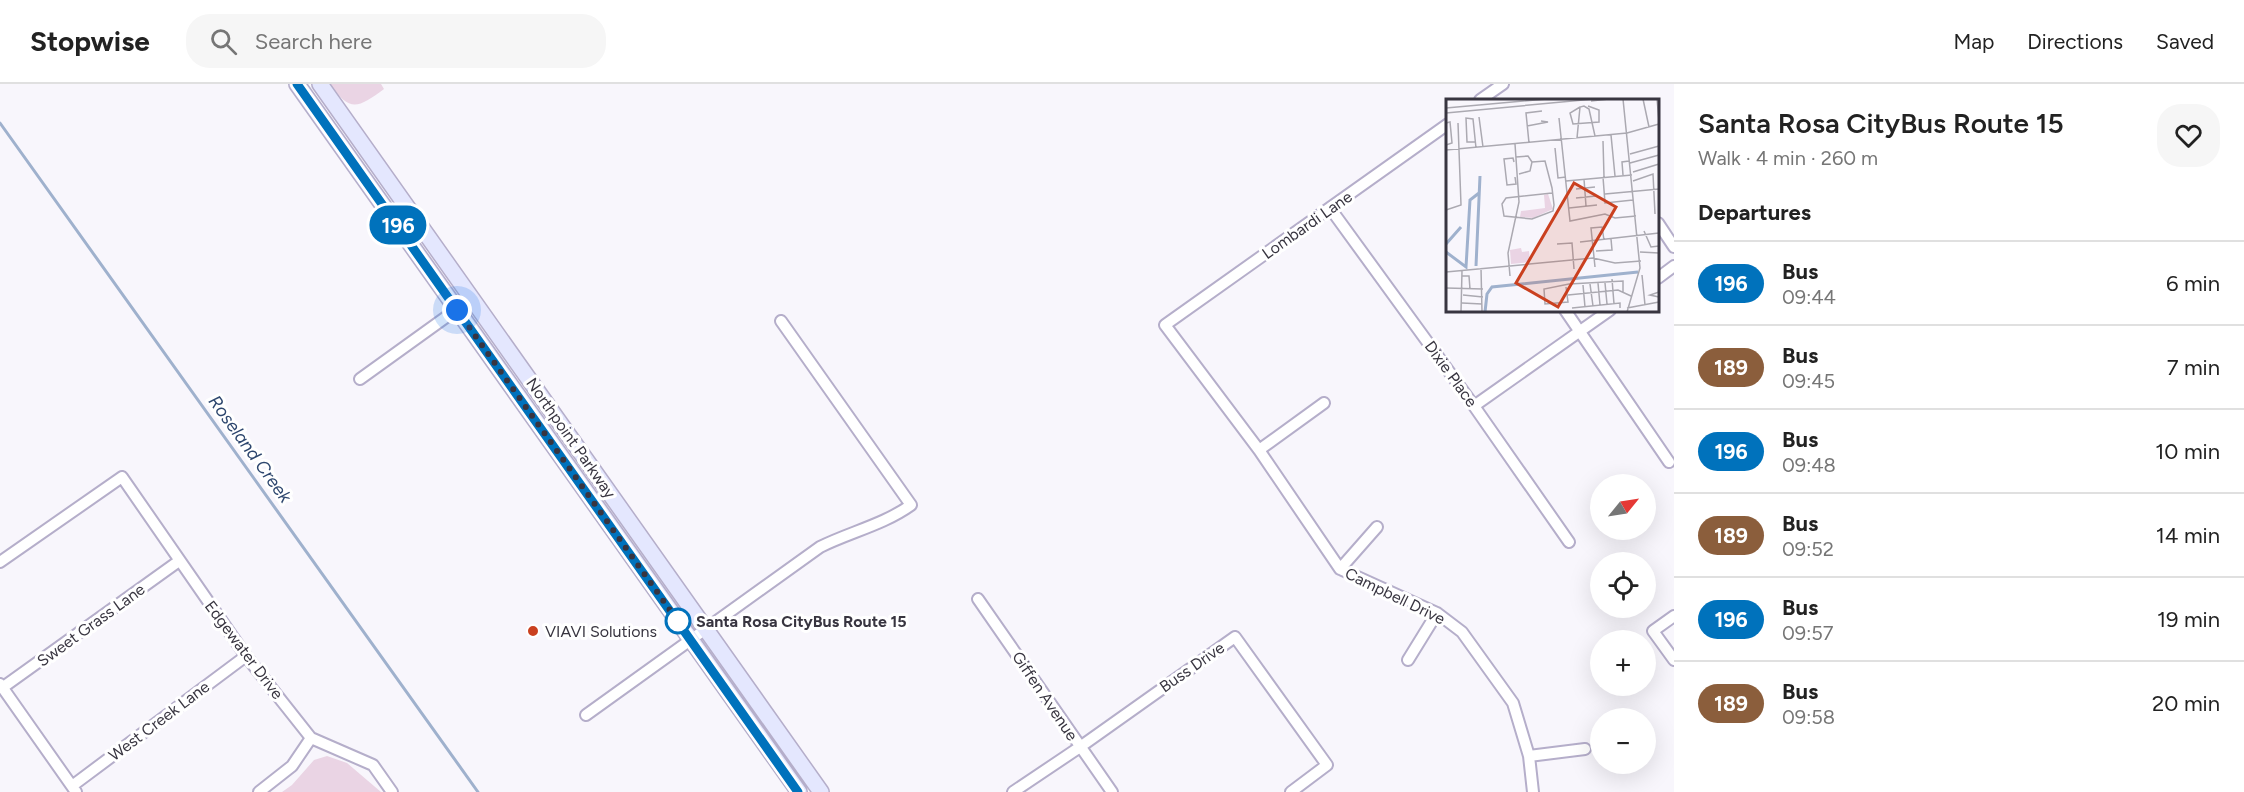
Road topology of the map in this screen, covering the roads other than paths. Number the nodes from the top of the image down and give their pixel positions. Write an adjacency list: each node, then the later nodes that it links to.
1 (297, 84): 11 (street, Northpoint Parkway)
2 (320, 84): 30 (street, Northpoint Parkway)
3 (1503, 84): 4 (street)
4 (1481, 99)
5 (1446, 125): 6 (street, Lombardi Lane)
6 (1330, 208): 15 (street, Lombardi Lane); 19 (street, Dixie Place)
7 (1659, 224): 8 (street)
8 (1674, 247)
9 (1674, 266): 10 (street)
10 (1659, 277)
11 (462, 306): 17 (street); 31 (street, Northpoint Parkway)
12 (1566, 312): 16 (street)
13 (1607, 312): 16 (street)
14 (781, 321): 30 (street)
15 (1165, 324): 20 (street, Campbell Drive)
16 (1580, 332): 19 (street); 21 (street)
17 (360, 379)
18 (1324, 403): 20 (street)
19 (1474, 406): 23 (street, Dixie Place)
20 (1258, 450): 26 (street, Campbell Drive)
21 (1669, 462)
22 (1377, 527): 26 (street)
23 (1569, 542)
24 (179, 561): 25 (street, Edgewater Drive); 32 (street, Edgewater Drive); 35 (street, Sweet Grass Lane)
25 (0, 562)
26 (1340, 570): 28 (street, Campbell Drive)
27 (978, 599): 38 (street, Giffen Avenue)
28 (1437, 613): 33 (street); 40 (street, Campbell Drive)
29 (1674, 616): 34 (street)
30 (707, 629): 31 (street); 45 (street, Northpoint Parkway)
31 (691, 640): 36 (street); 44 (street, Northpoint Parkway)
32 (246, 656): 37 (street, Edgewater Drive); 41 (street, West Creek Lane)
33 (1408, 660)
34 (1674, 660)
35 (1, 686): 41 (street)
36 (586, 715)
37 (311, 738): 42 (street); 43 (street, Edgewater Drive)
38 (1080, 747): 46 (street, Buss Drive); 47 (street, Giffen Avenue); 48 (street, Buss Drive)
39 (1585, 749): 40 (street)
40 (1529, 756): 49 (street, Campbell Drive)
41 (74, 789)
42 (259, 792)
43 (392, 792)
44 (798, 792)
45 (821, 792)
46 (1013, 792)
47 (1112, 792)
48 (1291, 792)
49 (1533, 792)

